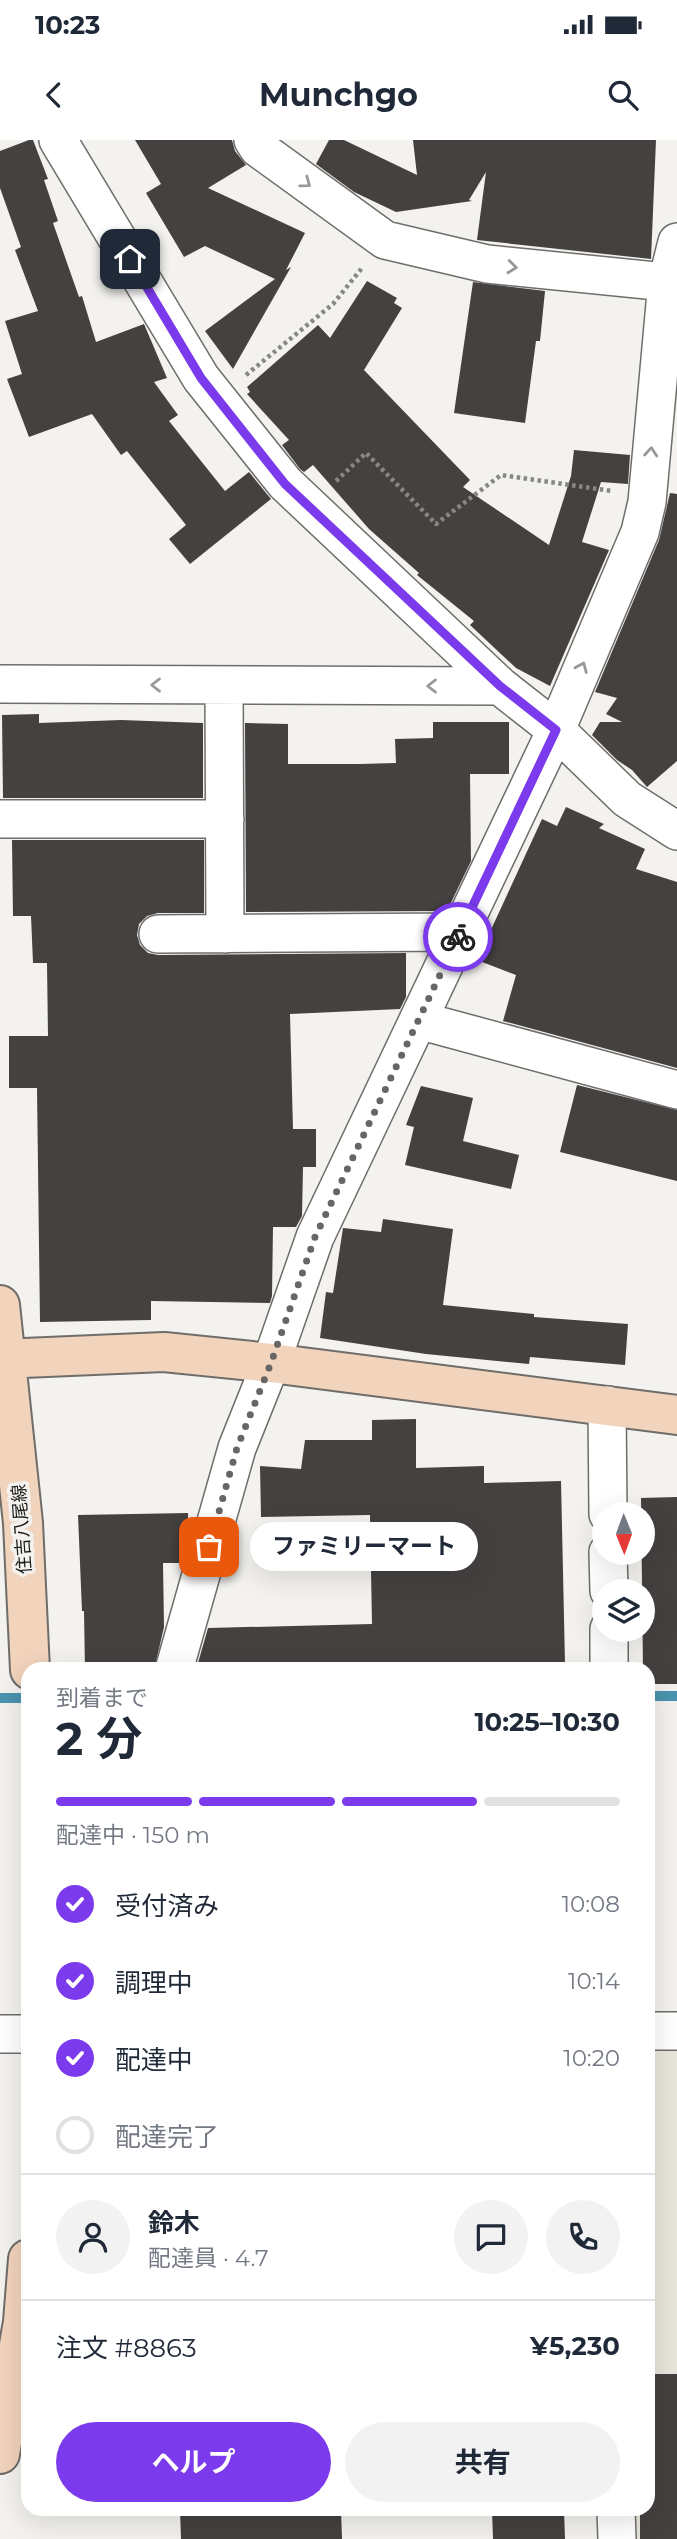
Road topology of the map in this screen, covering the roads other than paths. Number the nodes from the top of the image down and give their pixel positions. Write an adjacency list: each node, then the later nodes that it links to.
1 (58, 140): 7 (street)
2 (253, 140): 4 (street, one-way to 4)
3 (677, 242): 4 (street)
4 (672, 283): 8 (street, one-way to 4)
5 (0, 684): 6 (street, one-way to 5)
6 (224, 685): 7 (street, one-way to 6); 10 (street)
7 (500, 686): 8 (street)
8 (556, 730): 11 (street); 12 (street)
9 (0, 819): 10 (street)
10 (225, 819): 14 (street)
11 (677, 831)
12 (460, 932): 14 (street); 15 (street)
13 (158, 934): 14 (street)
14 (225, 934)
15 (418, 1020): 16 (street); 19 (street)
16 (677, 1090)
17 (0, 1306): 18 (street, 住吉八尾線)
18 (3, 1359): 19 (street); 24 (street, 住吉八尾線)
19 (271, 1363): 20 (street); 25 (street)
20 (607, 1405): 21 (street); 22 (street)
21 (677, 1415)
22 (608, 1502)
23 (609, 1642): 26 (street)
24 (30, 1662)
25 (176, 1662)
26 (609, 1662)
27 (655, 2031): 28 (street)
28 (677, 2031)
29 (0, 2034): 30 (street)
30 (21, 2035)
31 (21, 2333): 32 (street)
32 (0, 2454)
33 (616, 2516): 34 (street)
34 (617, 2539)

